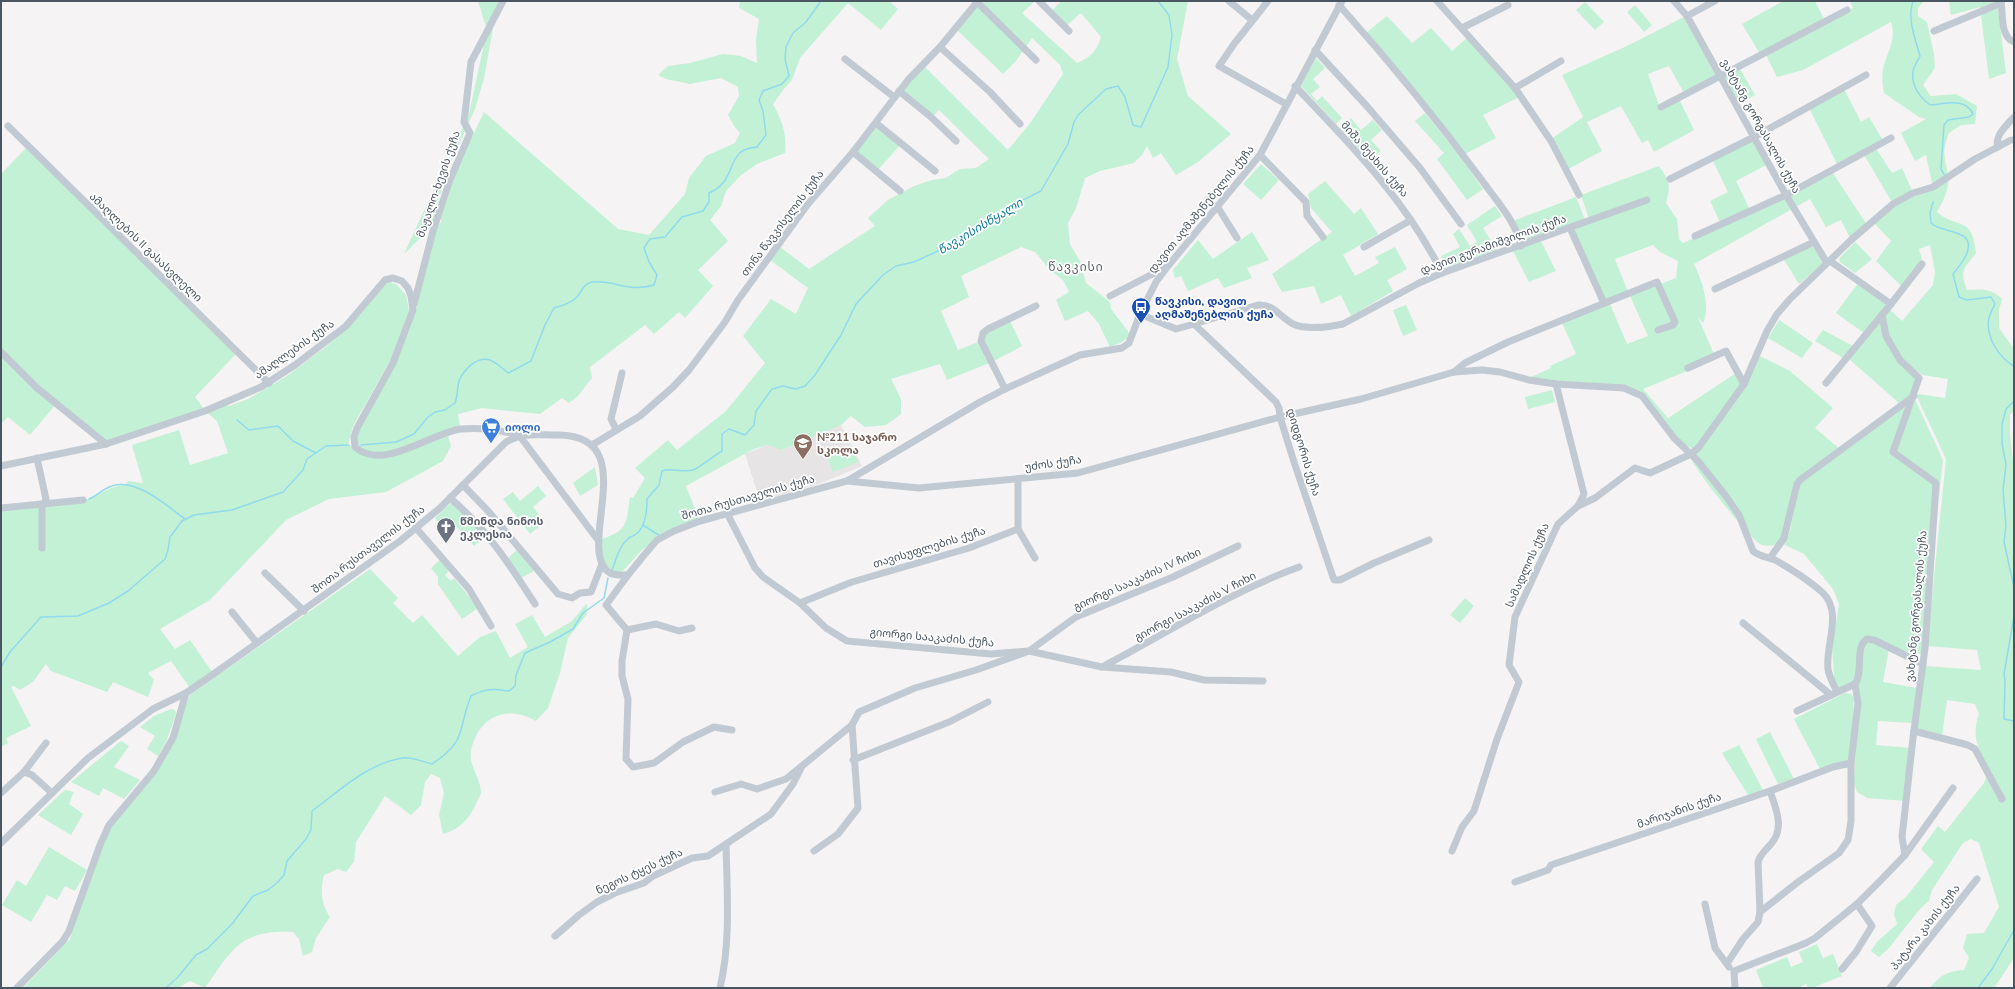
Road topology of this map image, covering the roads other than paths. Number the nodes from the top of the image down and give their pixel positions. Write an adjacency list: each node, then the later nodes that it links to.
1 (503, 1): 67 (street, მაჟალო-ხევის ქუჩა)
2 (977, 1): 19 (street, თინა წავკისელის ქუჩა); 22 (street)
3 (1039, 1): 16 (street)
4 (1230, 1): 14 (street)
5 (1268, 1): 14 (street)
6 (1437, 1): 15 (street)
7 (1674, 1): 13 (street, ვახტანგ გორგასალის ქუჩა)
8 (1715, 1): 13 (street)
9 (2001, 2): 17 (street); 18 (street)
10 (1340, 3): 20 (street, დავით აღმაშენებელის ქუჩა); 56 (street)
11 (1508, 5): 15 (street)
12 (1847, 10): 25 (street)
13 (1687, 16): 25 (street, ვახტანგ გორგასალის ქუჩა)
14 (1252, 20): 29 (street)
15 (1462, 28): 27 (street)
16 (1069, 31)
17 (1934, 31)
18 (2014, 42)
19 (940, 47): 28 (street, თინა წავკისელის ქუჩა); 33 (street)
20 (1315, 50): 26 (street, დავით აღმაშენებელის ქუჩა); 50 (street)
21 (844, 59): 28 (street)
22 (1036, 60)
23 (1562, 61): 27 (street)
24 (1866, 74): 35 (street)
25 (1721, 76): 30 (street); 35 (street, ვახტანგ გორგასალის ქუჩა)
26 (1295, 86): 29 (street, დავით აღმაშენებელის ქუჩა); 49 (street, მიშა მესხის ქუჩა)
27 (1515, 88): 45 (street)
28 (896, 94): 32 (street, თინა წავკისელის ქუჩა); 38 (street)
29 (1286, 104): 41 (street, დავით აღმაშენებელის ქუჩა)
30 (1661, 107)
31 (2014, 117): 39 (street)
32 (876, 123): 40 (street, თინა წავკისელის ქუჩა); 42 (street)
33 (1020, 124)
34 (8, 126): 76 (street, ამაღლების II გასასვლელი)
35 (1754, 137): 43 (street); 46 (street, ვახტანგ გორგასალის ქუჩა)
36 (1891, 138): 46 (street)
37 (2014, 140): 39 (street)
38 (956, 141)
39 (1998, 147): 58 (street)
40 (853, 152): 44 (street); 83 (street, თინა წავკისელის ქუჩა)
41 (1260, 155): 48 (street, დავით აღმაშენებელის ქუჩა); 54 (street)
42 (935, 171)
43 (1670, 179)
44 (900, 191)
45 (1579, 195)
46 (1786, 195): 52 (street); 55 (street, ვახტანგ გორგასალის ქუჩა)
47 (1647, 200): 51 (street, დავით გურამიშვილის ქუჩა)
48 (1217, 206): 53 (street); 60 (street, დავით აღმაშენებელის ქუჩა)
49 (1411, 220): 57 (street); 61 (street, მიშა მესხის ქუჩა)
50 (1461, 224)
51 (1570, 228): 56 (street, დავით გურამიშვილის ქუჩა); 64 (street)
52 (1695, 236)
53 (1237, 238)
54 (1323, 238)
55 (1814, 242): 58 (street, ვახტანგ გორგასალის ქუჩა); 62 (street)
56 (1521, 246): 61 (street, დავით გურამიშვილის ქუჩა)
57 (1364, 247)
58 (1829, 262): 65 (street, ვახტანგ გორგასალის ქუჩა); 79 (street)
59 (1922, 264): 65 (street)
60 (1168, 266): 63 (street); 68 (street, დავით აღმაშენებელის ქუჩა)
61 (1442, 273): 70 (street, დავით გურამიშვილის ქუჩა)
62 (1715, 289)
63 (1110, 296)
64 (1604, 303): 71 (street); 74 (street)
65 (1891, 304): 69 (street)
66 (1036, 306): 80 (street)
67 (413, 310): 76 (street, ამაღლების ქუჩა); 84 (street)
68 (1140, 314): 70 (street); 80 (street, დავით აღმაშენებელის ქუჩა)
69 (1882, 315): 77 (street); 81 (street)
70 (1194, 324): 82 (street, დიდგორის ქუჩა)
71 (1658, 330)
72 (1, 352): 85 (street)
73 (1688, 368): 79 (street)
74 (1454, 372): 78 (street); 82 (street, უძოს ქუჩა)
75 (622, 373): 83 (street)
76 (269, 383): 85 (street, ამაღლების ქუჩა)
77 (1826, 383)
78 (1556, 384): 87 (street); 96 (street)
79 (1744, 384): 87 (street)
80 (1005, 389): 91 (street, დავით აღმაშენებელის ქუჩა)
81 (1914, 396): 106 (street); 121 (street, ვახტანგ გორგასალის ქუჩა)
82 (1280, 417): 90 (street, უძოს ქუჩა); 102 (street, დიდგორის ქუჩა)
83 (616, 430): 86 (street, თინა წავკისელის ქუჩა)
84 (519, 435): 86 (street); 92 (street, შოთა რუსთაველის ქუჩა); 101 (street)
85 (106, 444): 88 (street, ამაღლების ქუჩა)
86 (592, 445): 101 (street)
87 (1691, 454): 96 (street, სამადლოს ქუჩა); 106 (street)
88 (37, 458): 89 (street, ამაღლების ქუჩა); 95 (street)
89 (1, 466)
90 (1018, 479): 91 (street, უძოს ქუჩა); 100 (street)
91 (847, 481): 98 (street, შოთა რუსთაველის ქუჩა)
92 (463, 485): 93 (street, შოთა რუსთაველის ქუჩა); 107 (street)
93 (450, 498): 99 (street, შოთა რუსთაველის ქუჩა); 112 (street)
94 (83, 500): 95 (street)
95 (44, 504): 97 (street); 104 (street)
96 (1578, 506): 146 (street, სამადლოს ქუჩა)
97 (1, 508)
98 (728, 513): 110 (street, შოთა რუსთაველის ქუჩა); 111 (street, გიორგი სააკაძის ქუჩა)
99 (416, 528): 113 (street, შოთა რუსთაველის ქუჩა); 116 (street)
100 (1018, 529): 105 (street); 111 (street, თავისუფლების ქუჩა)
101 (598, 540): 107 (street)
102 (1429, 540)
103 (1238, 546): 120 (street, გიორგი სააკაძის IV ჩიხი)
104 (42, 548)
105 (1035, 558)
106 (1770, 558): 126 (street)
107 (602, 564): 110 (street)
108 (1299, 567): 122 (street, გიორგი სააკაძის V ჩიხი)
109 (265, 572): 113 (street)
110 (628, 575): 118 (street, შოთა რუსთაველის ქუჩა)
111 (800, 603): 120 (street, გიორგი სააკაძის ქუჩა)
112 (535, 604)
113 (304, 611): 119 (street, შოთა რუსთაველის ქუჩა)
114 (232, 612): 119 (street)
115 (1743, 623): 126 (street)
116 (491, 626)
117 (692, 628): 118 (street)
118 (627, 630): 130 (street)
119 (258, 643): 125 (street, შოთა რუსთაველის ქუჩა)
120 (1028, 651): 122 (street, გიორგი სააკაძის ქუჩა); 129 (street, გიორგი სააკაძის IV ჩიხი)
121 (1923, 664): 124 (street); 131 (street, ვახტანგ გორგასალის ქუჩა)
122 (1102, 667): 123 (street, გიორგი სააკაძის ქუჩა)
123 (1263, 681)
124 (1855, 684): 126 (street); 134 (street)
125 (186, 693): 139 (street, შოთა რუსთაველის ქუჩა); 157 (street)
126 (1834, 693): 128 (street)
127 (988, 702): 133 (street)
128 (1797, 711)
129 (852, 725): 133 (street); 135 (street, ნეგოს ტყეს ქუჩა)
130 (732, 730)
131 (1914, 731): 142 (street); 147 (street, ვახტანგ გორგასალის ქუჩა)
132 (46, 743): 136 (street)
133 (853, 760): 145 (street)
134 (1852, 763): 138 (street, მარიჯანის ქუჩა); 152 (street)
135 (801, 768): 140 (street, ნეგოს ტყეს ქუჩა); 144 (street, ნეგოს ტყეს ქუჩა)
136 (24, 772): 139 (street); 141 (street)
137 (1953, 788): 147 (street)
138 (1770, 791): 149 (street, მარიჯანის ქუჩა); 152 (street)
139 (52, 792): 143 (street, შოთა რუსთაველის ქუჩა)
140 (715, 792)
141 (1, 793)
142 (2002, 799)
143 (1, 843)
144 (726, 844): 153 (street, ნეგოს ტყეს ქუჩა); 158 (street)
145 (814, 850)
146 (1452, 851)
147 (1905, 856): 151 (street)
148 (1977, 879): 160 (street, პატარა კახის ქუჩა)
149 (1515, 882)
150 (1705, 904): 154 (street)
151 (1857, 904): 155 (street); 156 (street)
152 (1760, 912): 154 (street)
153 (555, 936)
154 (1728, 962): 156 (street)
155 (1842, 969)
156 (1734, 971): 159 (street)
157 (18, 988)
158 (720, 988)
159 (1735, 988)
160 (1890, 988)

